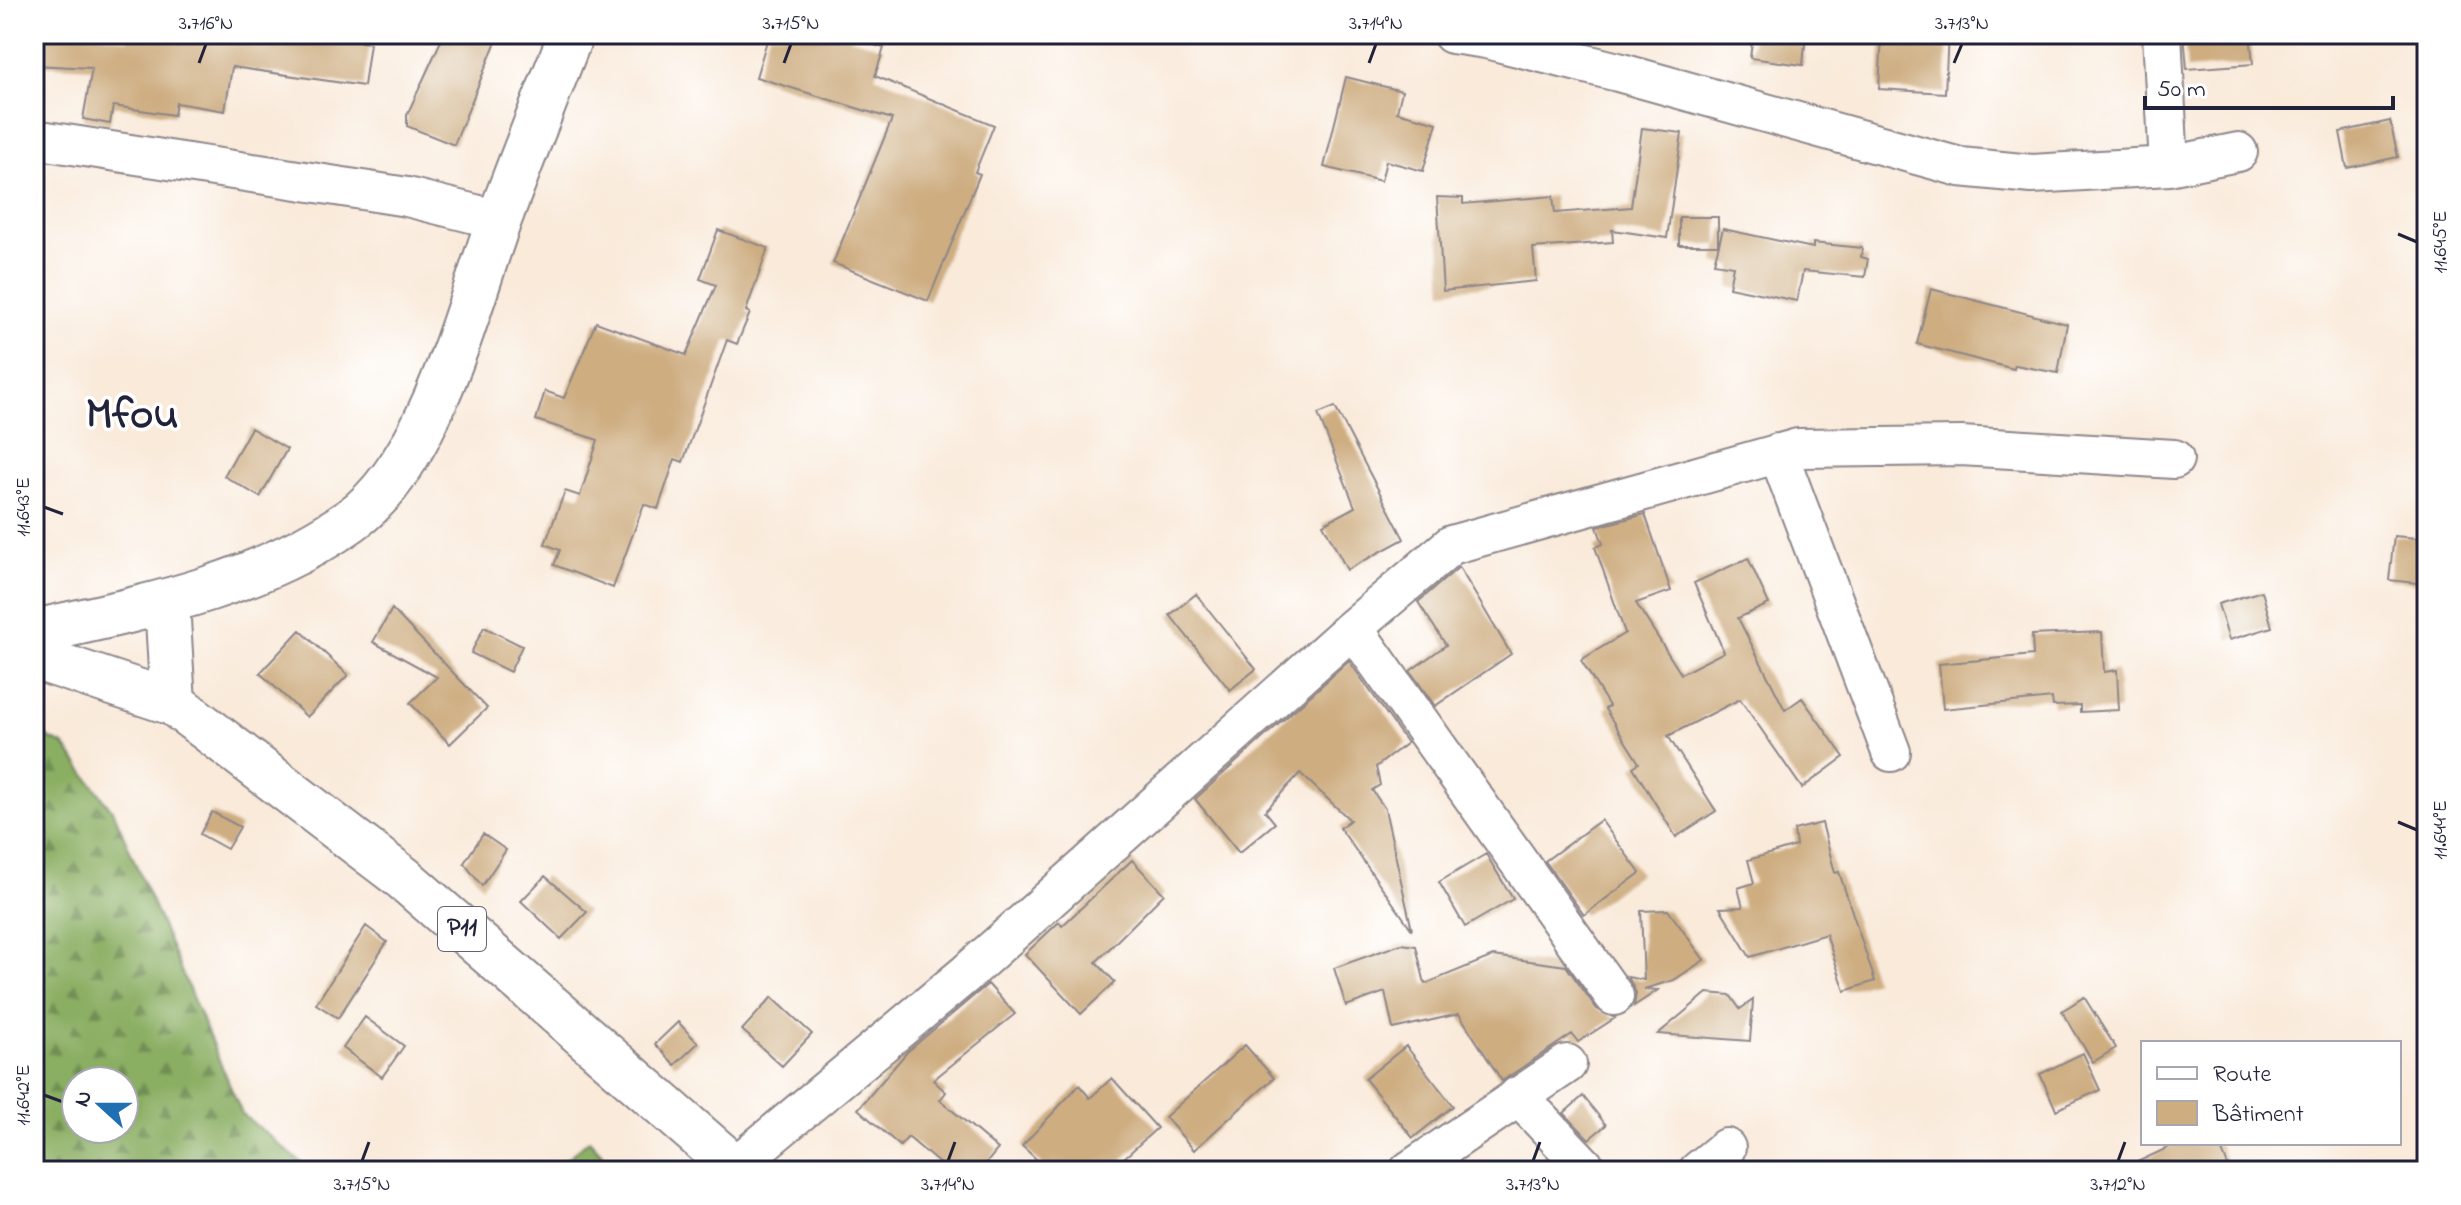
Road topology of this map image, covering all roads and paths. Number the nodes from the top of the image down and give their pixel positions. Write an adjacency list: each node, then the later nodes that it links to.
1 (571, 34): 7 (main road)
2 (2162, 34): 6 (street)
3 (1475, 36): 6 (street)
4 (34, 139): 7 (street)
5 (2238, 152): 6 (street)
6 (2169, 166)
7 (499, 220): 10 (main road)
8 (1778, 453): 9 (street); 11 (street); 15 (street)
9 (2174, 459)
10 (167, 603): 12 (main road); 14 (main road)
11 (1353, 628): 16 (street); 19 (street)
12 (34, 632)
13 (34, 657): 14 (main road, P11)
14 (173, 703): 19 (main road, P11)
15 (1891, 752)
16 (1614, 996)
17 (1567, 1064): 18 (street)
18 (1518, 1096): 20 (street); 21 (street)
19 (736, 1169)
20 (1409, 1171)
21 (1589, 1171)

